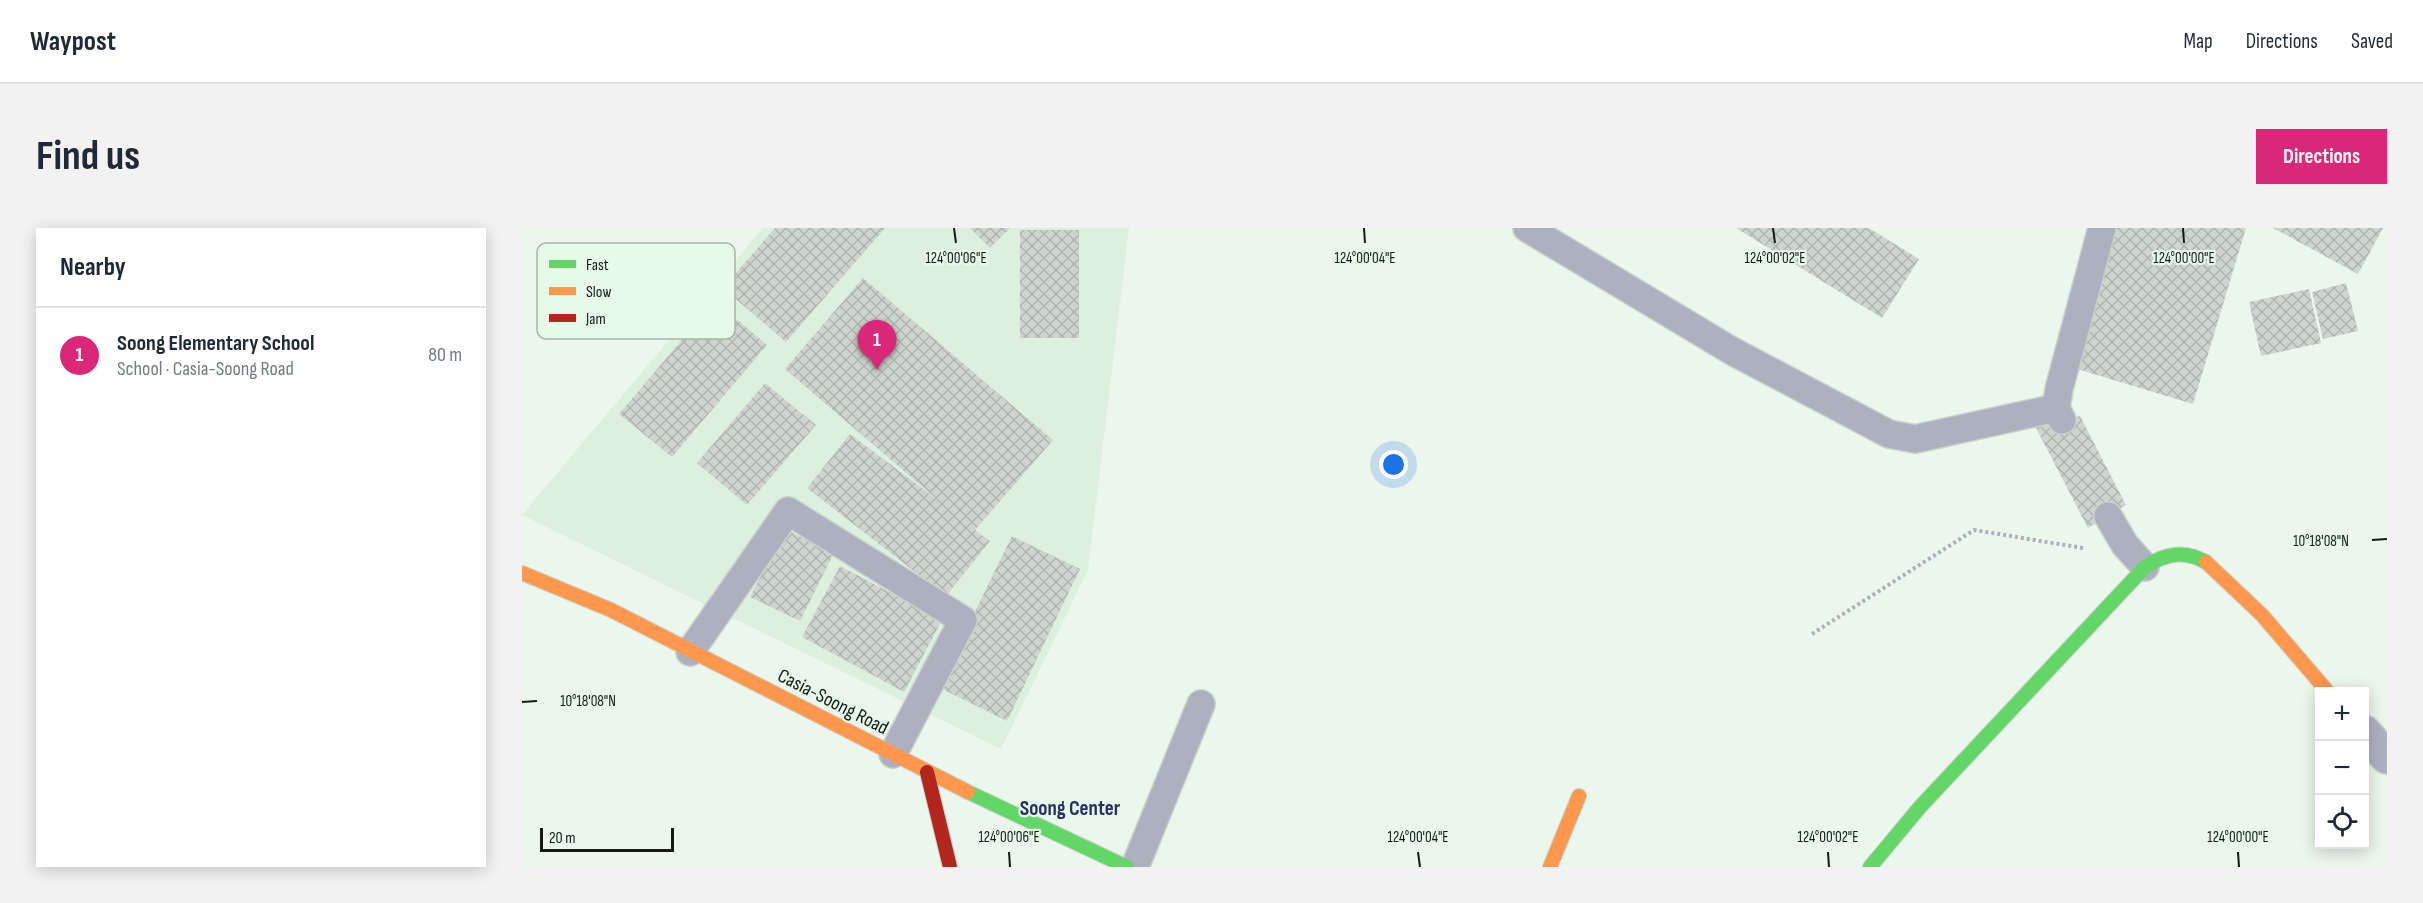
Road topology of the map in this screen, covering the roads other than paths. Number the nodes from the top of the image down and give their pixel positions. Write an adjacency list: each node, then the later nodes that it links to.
1 (1527, 228): 2 (lane)
2 (2102, 228)
3 (2108, 516): 4 (lane)
4 (2140, 562): 7 (street); 18 (street)
5 (522, 573): 6 (street, Casia-Soong Road)
6 (690, 652): 10 (street, Casia-Soong Road); 10 (lane)
7 (2324, 687)
8 (1201, 704): 16 (lane)
9 (2369, 737): 11 (street)
10 (893, 754): 12 (street, Casia-Soong Road)
11 (2387, 757)
12 (927, 772): 14 (street); 15 (street, Casia-Soong Road)
13 (1579, 796): 17 (street)
14 (950, 867)
15 (1127, 867)
16 (1135, 867)
17 (1550, 867)
18 (1870, 867)

